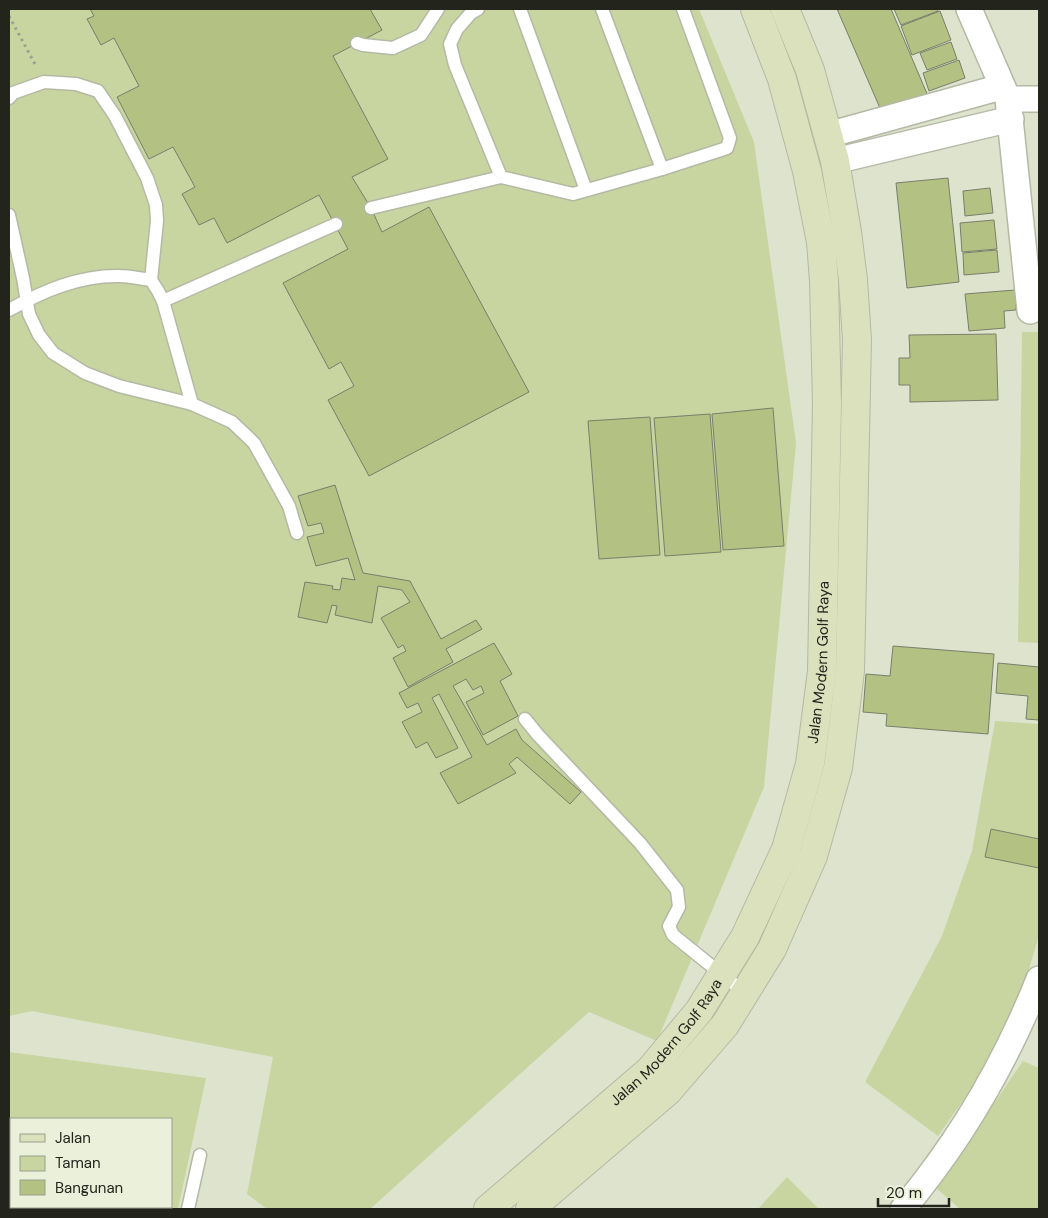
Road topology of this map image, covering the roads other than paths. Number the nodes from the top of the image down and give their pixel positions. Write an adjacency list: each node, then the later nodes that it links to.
1 (438, 9): 9 (lane)
2 (478, 9): 16 (lane)
3 (520, 9): 17 (lane)
4 (602, 9): 15 (lane)
5 (683, 9): 15 (lane)
6 (755, 9): 30 (street, Jalan Modern Golf Raya)
7 (785, 9): 13 (street, Jalan Modern Golf Raya)
8 (969, 9): 12 (street)
9 (358, 43)
10 (9, 98): 22 (lane)
11 (1039, 99): 12 (street)
12 (1007, 102): 13 (street); 14 (street); 21 (street)
13 (828, 135): 14 (street, Jalan Modern Golf Raya)
14 (835, 161): 32 (street, Jalan Modern Golf Raya)
15 (662, 169): 17 (lane)
16 (501, 177): 17 (lane); 18 (lane)
17 (586, 190)
18 (371, 208)
19 (9, 215): 23 (lane)
20 (336, 224): 24 (lane)
21 (1031, 248): 26 (street)
22 (151, 280): 23 (lane); 24 (lane)
23 (26, 300): 25 (lane); 27 (lane)
24 (163, 301): 27 (lane)
25 (9, 310)
26 (1030, 311)
27 (192, 404): 28 (lane)
28 (297, 533)
29 (526, 719): 30 (lane)
30 (722, 975): 32 (lane); 35 (street, Jalan Modern Golf Raya)
31 (1039, 979): 37 (street)
32 (745, 993): 36 (street, Jalan Modern Golf Raya)
33 (200, 1155): 34 (lane)
34 (188, 1209)
35 (488, 1209)
36 (530, 1209)
37 (902, 1209)

